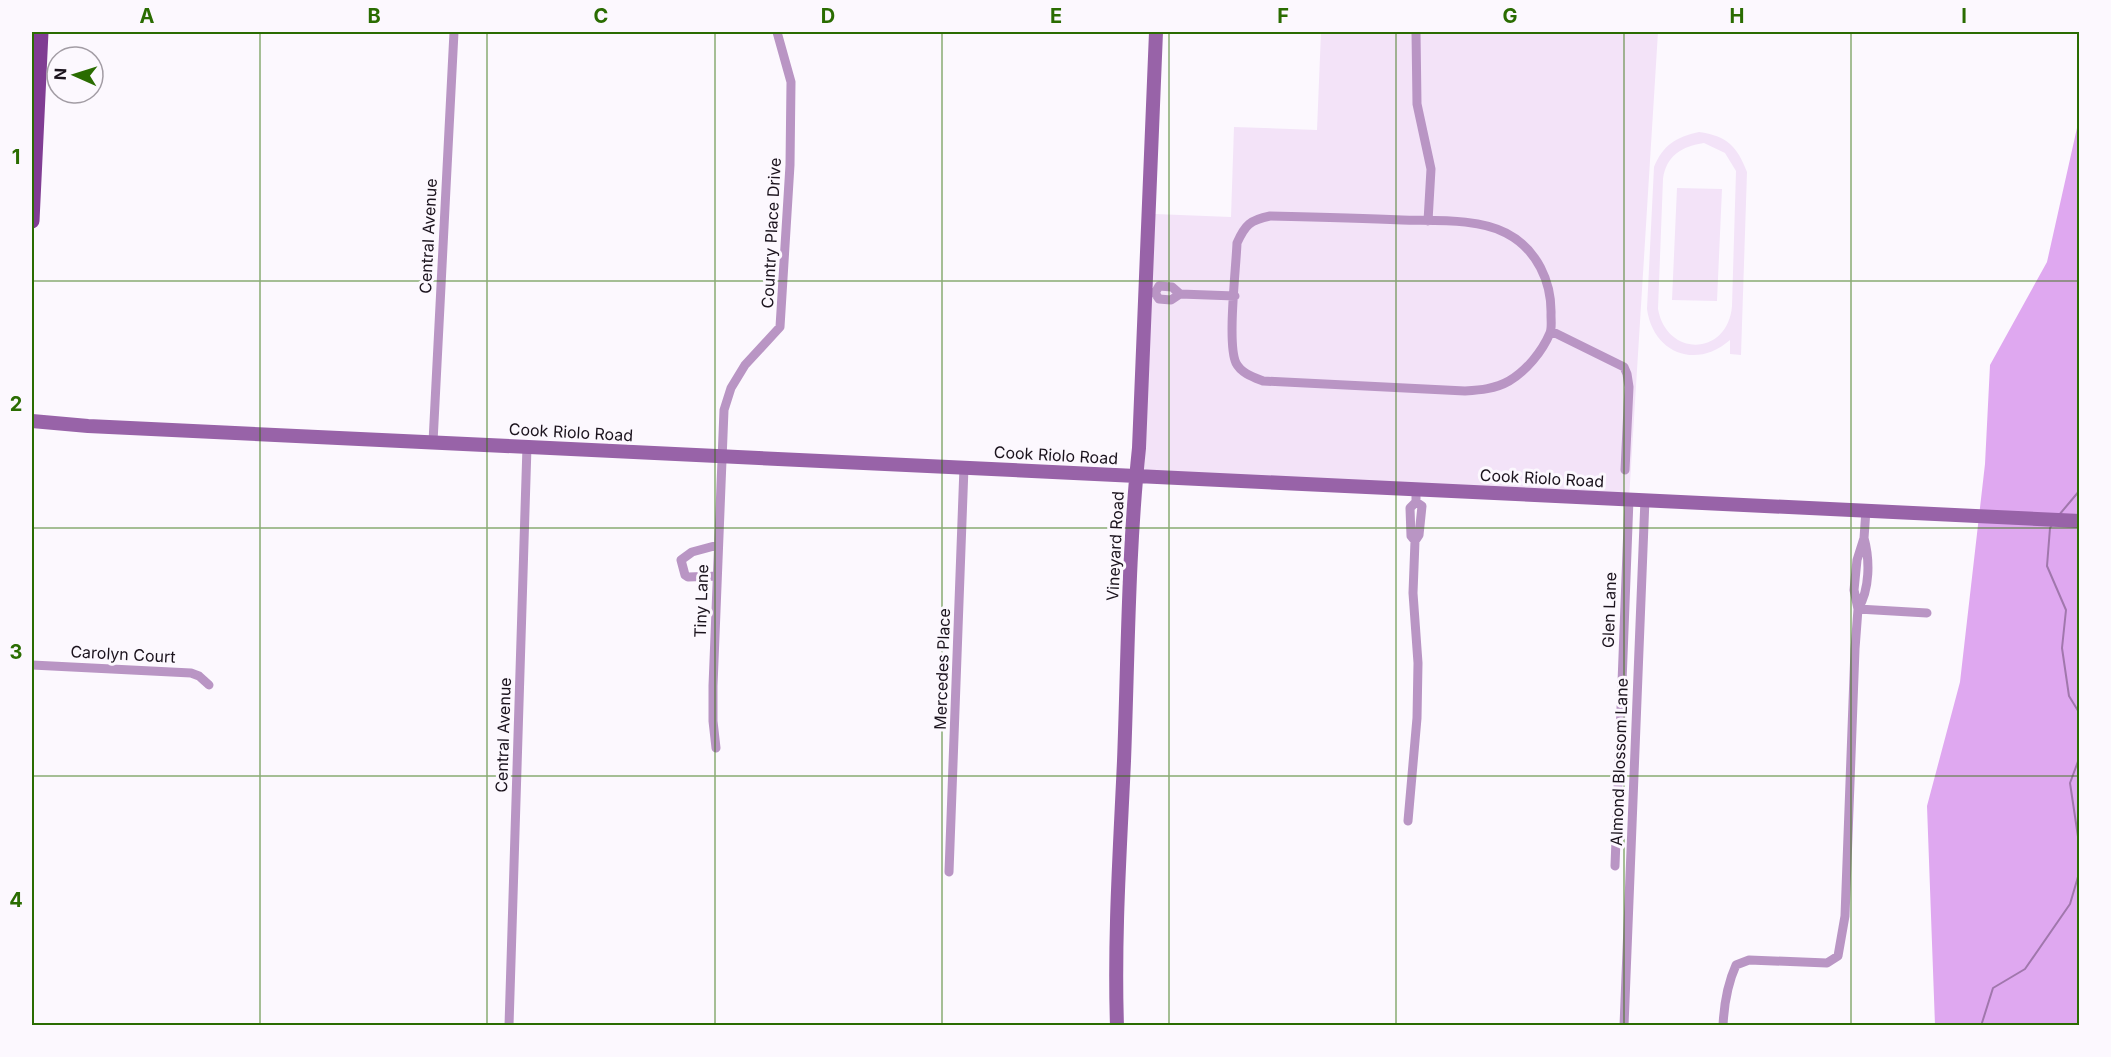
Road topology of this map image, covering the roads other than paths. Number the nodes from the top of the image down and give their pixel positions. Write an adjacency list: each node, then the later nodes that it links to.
1 (41, 32): 6 (main road)
2 (454, 32): 13 (street, Central Avenue)
3 (777, 32): 15 (street, Country Place Drive)
4 (1156, 32): 9 (street, Vineyard Road)
5 (1416, 32): 8 (street)
6 (32, 187): 7 (main road)
7 (32, 221)
8 (1428, 221): 10 (street); 11 (street)
9 (1150, 292): 10 (street); 18 (street, Vineyard Road)
10 (1234, 296): 11 (street)
11 (1551, 332): 17 (street)
12 (32, 421): 13 (street, Cook Riolo Road)
13 (433, 442): 14 (street, Cook Riolo Road)
14 (527, 446): 15 (street, Cook Riolo Road); 34 (street, Central Avenue)
15 (722, 456): 16 (street, Cook Riolo Road); 24 (street, Tiny Lane)
16 (964, 467): 18 (street, Cook Riolo Road); 33 (street, Mercedes Place)
17 (1625, 470)
18 (1136, 475): 19 (street, Cook Riolo Road); 35 (street, Vineyard Road)
19 (1416, 496): 20 (street, Cook Riolo Road); 31 (street)
20 (1629, 499): 21 (street, Cook Riolo Road); 32 (street, Glen Lane)
21 (1645, 499): 22 (street, Cook Riolo Road); 36 (street, Almond Blossom Lane)
22 (1866, 510): 23 (street, Cook Riolo Road); 26 (street)
23 (2079, 521)
24 (718, 544): 25 (street, Tiny Lane); 25 (street)
25 (717, 576): 30 (street, Tiny Lane)
26 (1858, 609): 27 (street); 37 (street)
27 (1927, 613)
28 (32, 665): 29 (street, Carolyn Court)
29 (209, 685)
30 (716, 748)
31 (1408, 821)
32 (1615, 866)
33 (949, 872)
34 (509, 1026)
35 (1117, 1026)
36 (1624, 1026)
37 (1723, 1026)

